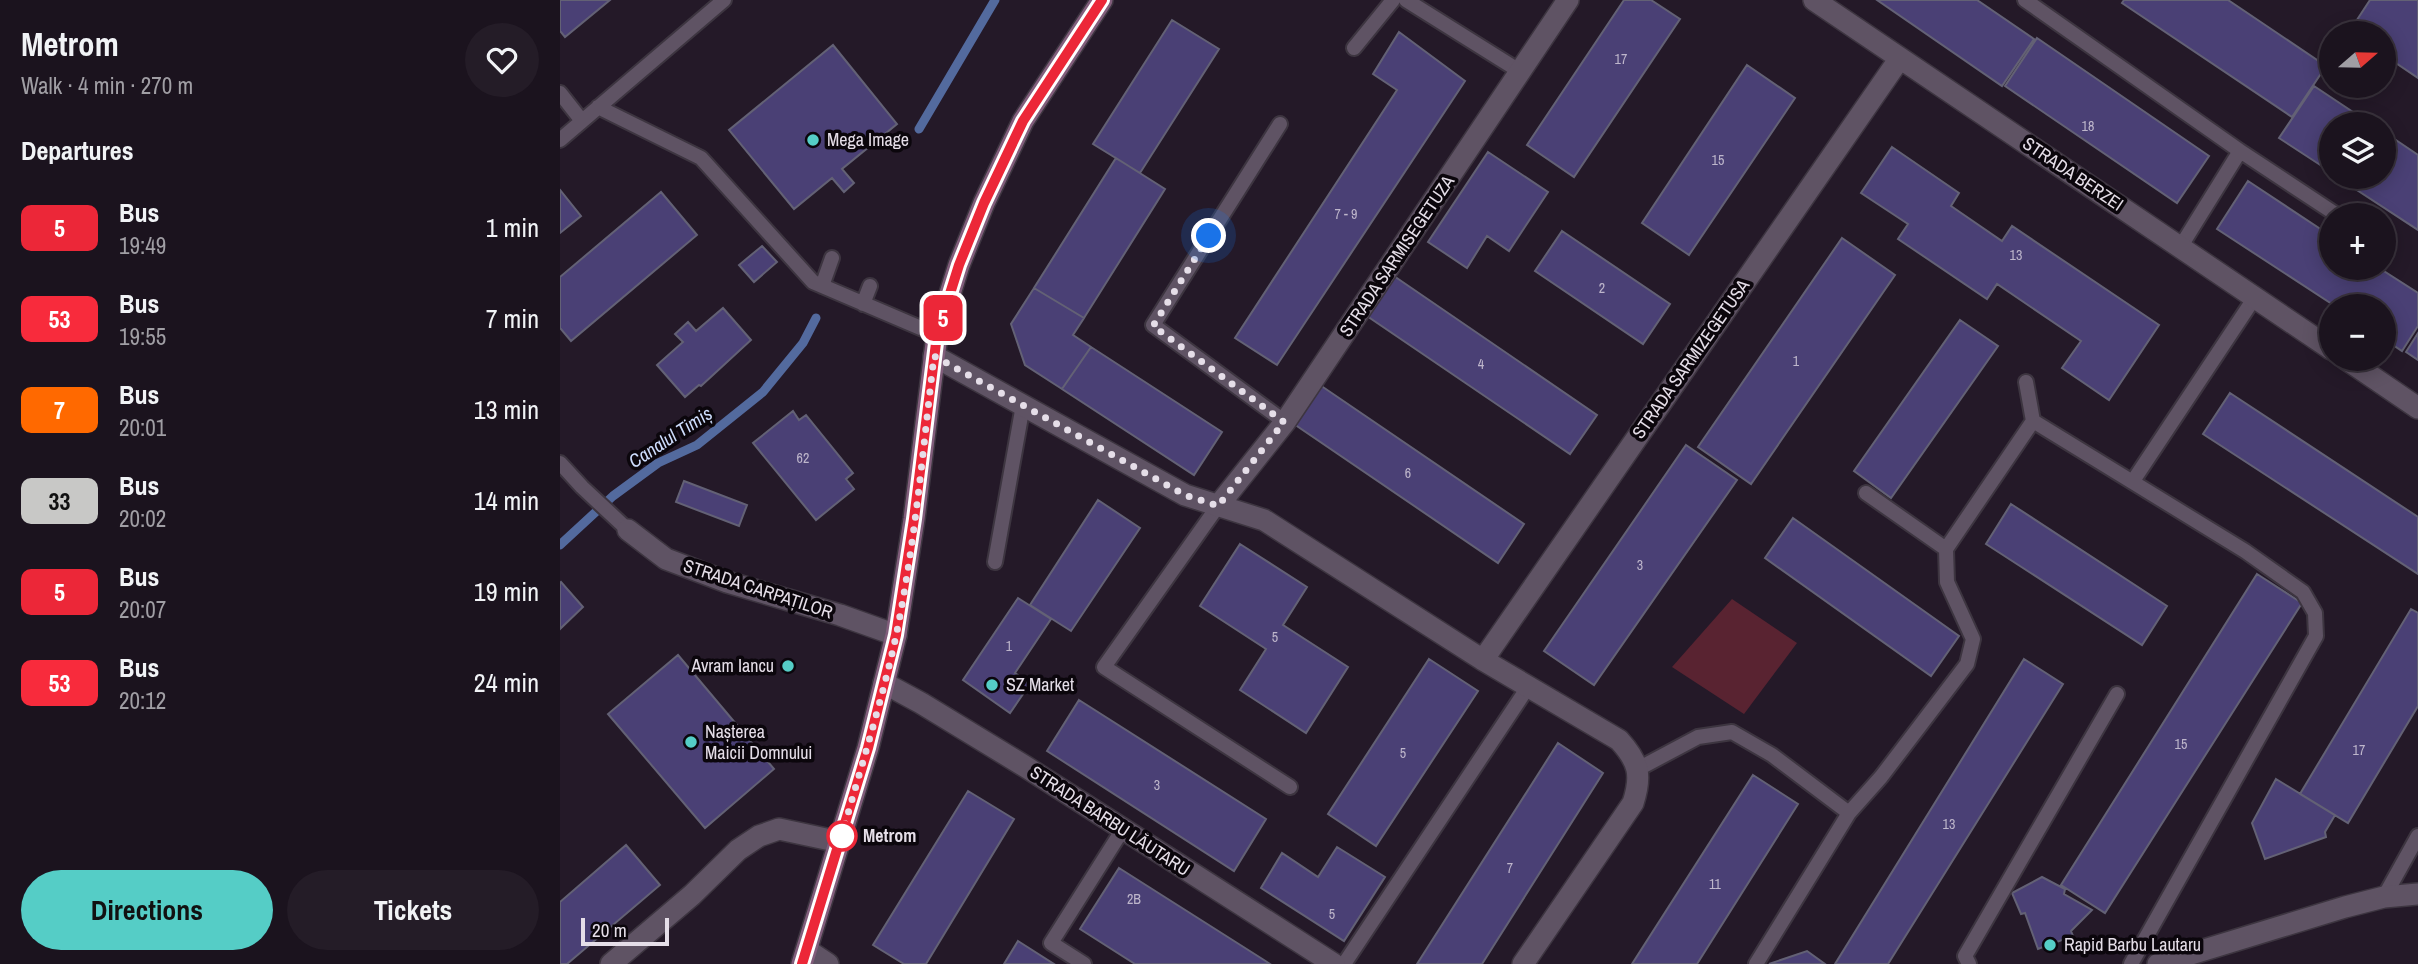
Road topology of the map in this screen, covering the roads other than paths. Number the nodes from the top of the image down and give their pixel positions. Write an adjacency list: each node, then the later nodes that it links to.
1 (724, 0): 12 (lane)
2 (1102, 0): 25 (main road)
3 (1393, 0): 8 (lane)
4 (1406, 0): 10 (lane)
5 (1568, 0): 10 (street, STRADA SARMISEGETUZA)
6 (1814, 0): 9 (street, STRADA BERZEI)
7 (2025, 0): 16 (lane)
8 (1353, 48)
9 (1900, 58): 18 (street, STRADA BERZEI); 40 (street, STRADA SARMIZEGETUSA)
10 (1521, 72): 31 (street, STRADA SARMISEGETUZA)
11 (560, 93): 13 (lane)
12 (598, 107): 13 (lane); 20 (lane)
13 (582, 121): 15 (lane)
14 (1280, 124): 31 (lane)
15 (560, 140)
16 (2240, 151): 17 (lane); 18 (lane)
17 (2319, 203)
18 (2181, 246): 22 (street, STRADA BERZEI)
19 (832, 258): 20 (lane)
20 (822, 286): 23 (lane)
21 (870, 286): 23 (lane)
22 (2255, 297): 24 (street, STRADA BERZEI); 33 (lane)
23 (863, 304): 25 (lane)
24 (2319, 341)
25 (936, 346): 28 (street); 39 (main road)
26 (2364, 371): 29 (street)
27 (2026, 382): 30 (lane)
28 (1023, 405): 35 (street); 38 (lane)
29 (2418, 408)
30 (2033, 421): 33 (lane); 37 (lane)
31 (1284, 422): 35 (street, STRADA SARMISEGETUZA)
32 (560, 463): 36 (lane)
33 (2133, 481): 61 (lane)
34 (1866, 493): 37 (lane)
35 (1218, 506): 40 (street); 45 (lane)
36 (628, 530): 39 (street, STRADA CARPAȚILOR)
37 (1945, 548): 46 (lane)
38 (995, 562)
39 (896, 635): 41 (main road)
40 (1483, 660): 42 (street)
41 (884, 683): 47 (street, STRADA BARBU LĂUTARU); 49 (main road)
42 (1528, 687): 44 (street); 57 (lane)
43 (2117, 694): 60 (lane)
44 (1638, 769): 46 (lane); 58 (street)
45 (1290, 787)
46 (1849, 813): 59 (lane)
47 (1123, 829): 55 (lane); 56 (street, STRADA BARBU LĂUTARU)
48 (2418, 836): 51 (lane)
49 (840, 842): 52 (main road); 53 (street)
50 (2418, 894): 51 (street)
51 (2384, 897): 62 (street)
52 (804, 957): 54 (street)
53 (611, 964)
54 (828, 964)
55 (1084, 964)
56 (1334, 964)
57 (1344, 964)
58 (1523, 964)
59 (1756, 964)
60 (1969, 964)
61 (2130, 964)
62 (2158, 964)

